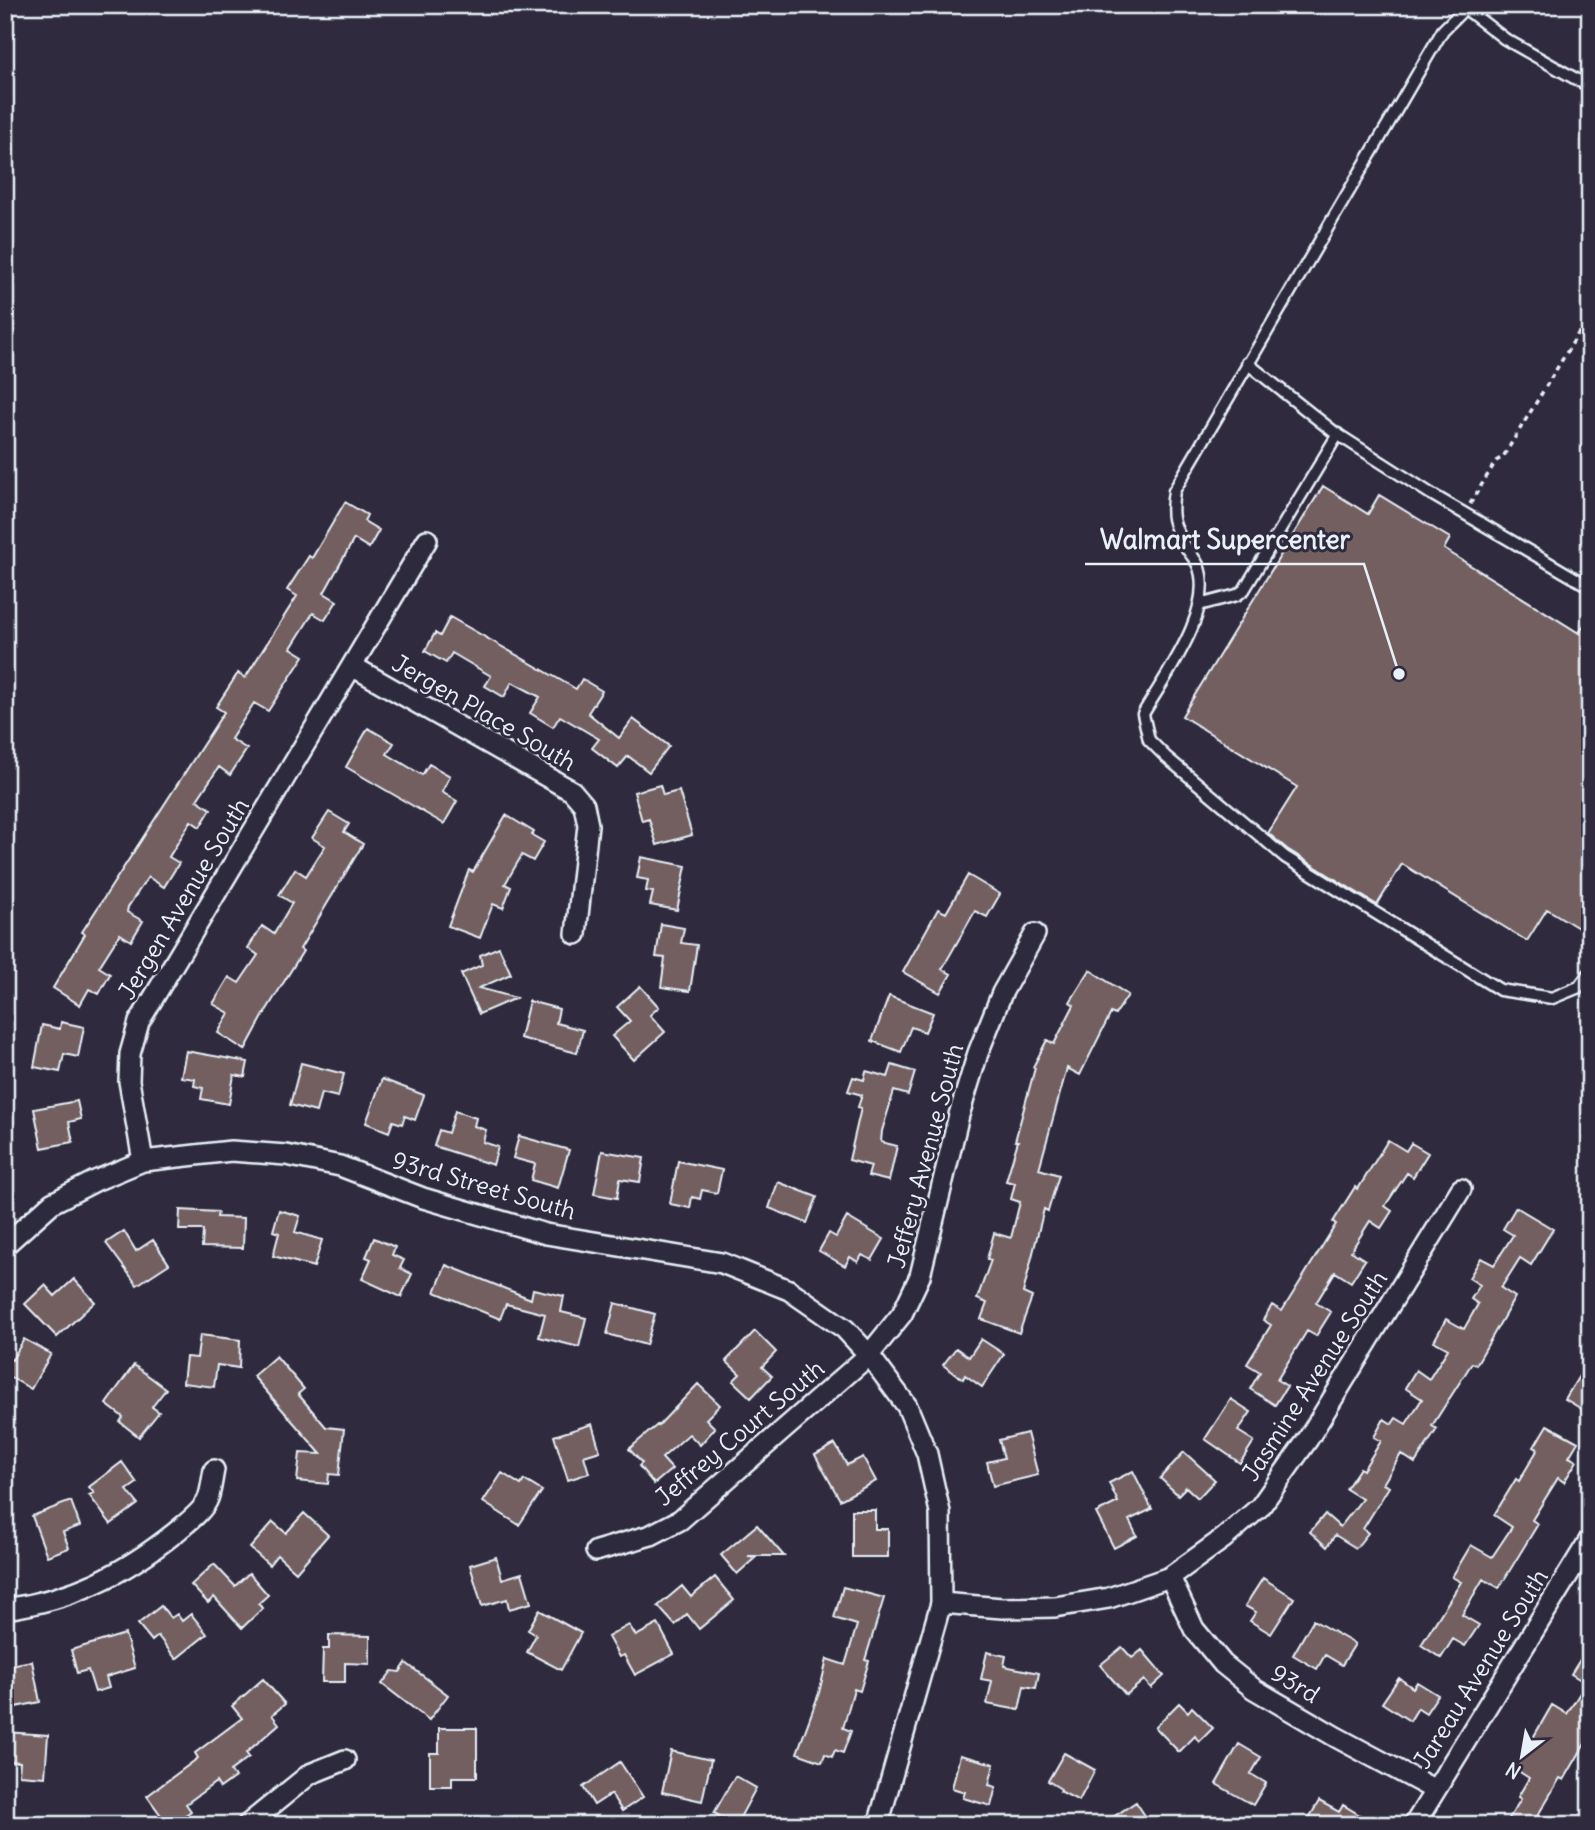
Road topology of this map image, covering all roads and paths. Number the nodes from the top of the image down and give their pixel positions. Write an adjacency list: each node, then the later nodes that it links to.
1 (1463, 7): 2 (lane); 4 (lane)
2 (1590, 88)
3 (1590, 314): 6 (path)
4 (1247, 363): 5 (lane); 9 (lane)
5 (1338, 434): 6 (lane); 9 (lane)
6 (1465, 513): 8 (lane)
7 (427, 540): 10 (street, Jergen Avenue South)
8 (1590, 587)
9 (1199, 605): 13 (lane)
10 (352, 666): 11 (street, Jergen Place South); 14 (street, Jergen Avenue South)
11 (576, 934)
12 (1035, 934): 17 (street, Jeffery Avenue South)
13 (1590, 972)
14 (143, 1161): 16 (street); 17 (street, 93rd Street South)
15 (1461, 1189): 21 (street, Jasmine Avenue South)
16 (5, 1245)
17 (869, 1355): 20 (street, Jeffrey Court South); 22 (street)
18 (214, 1470): 23 (street)
19 (1590, 1539): 25 (street, Jareau Avenue South)
20 (596, 1551)
21 (1170, 1577): 22 (street, Jasmine Avenue South); 25 (street, 93rd)
22 (941, 1603): 26 (street)
23 (5, 1609)
24 (345, 1760): 27 (street)
25 (1435, 1790): 28 (street, Jareau Avenue South)
26 (880, 1824)
27 (247, 1825)
28 (1414, 1825)

